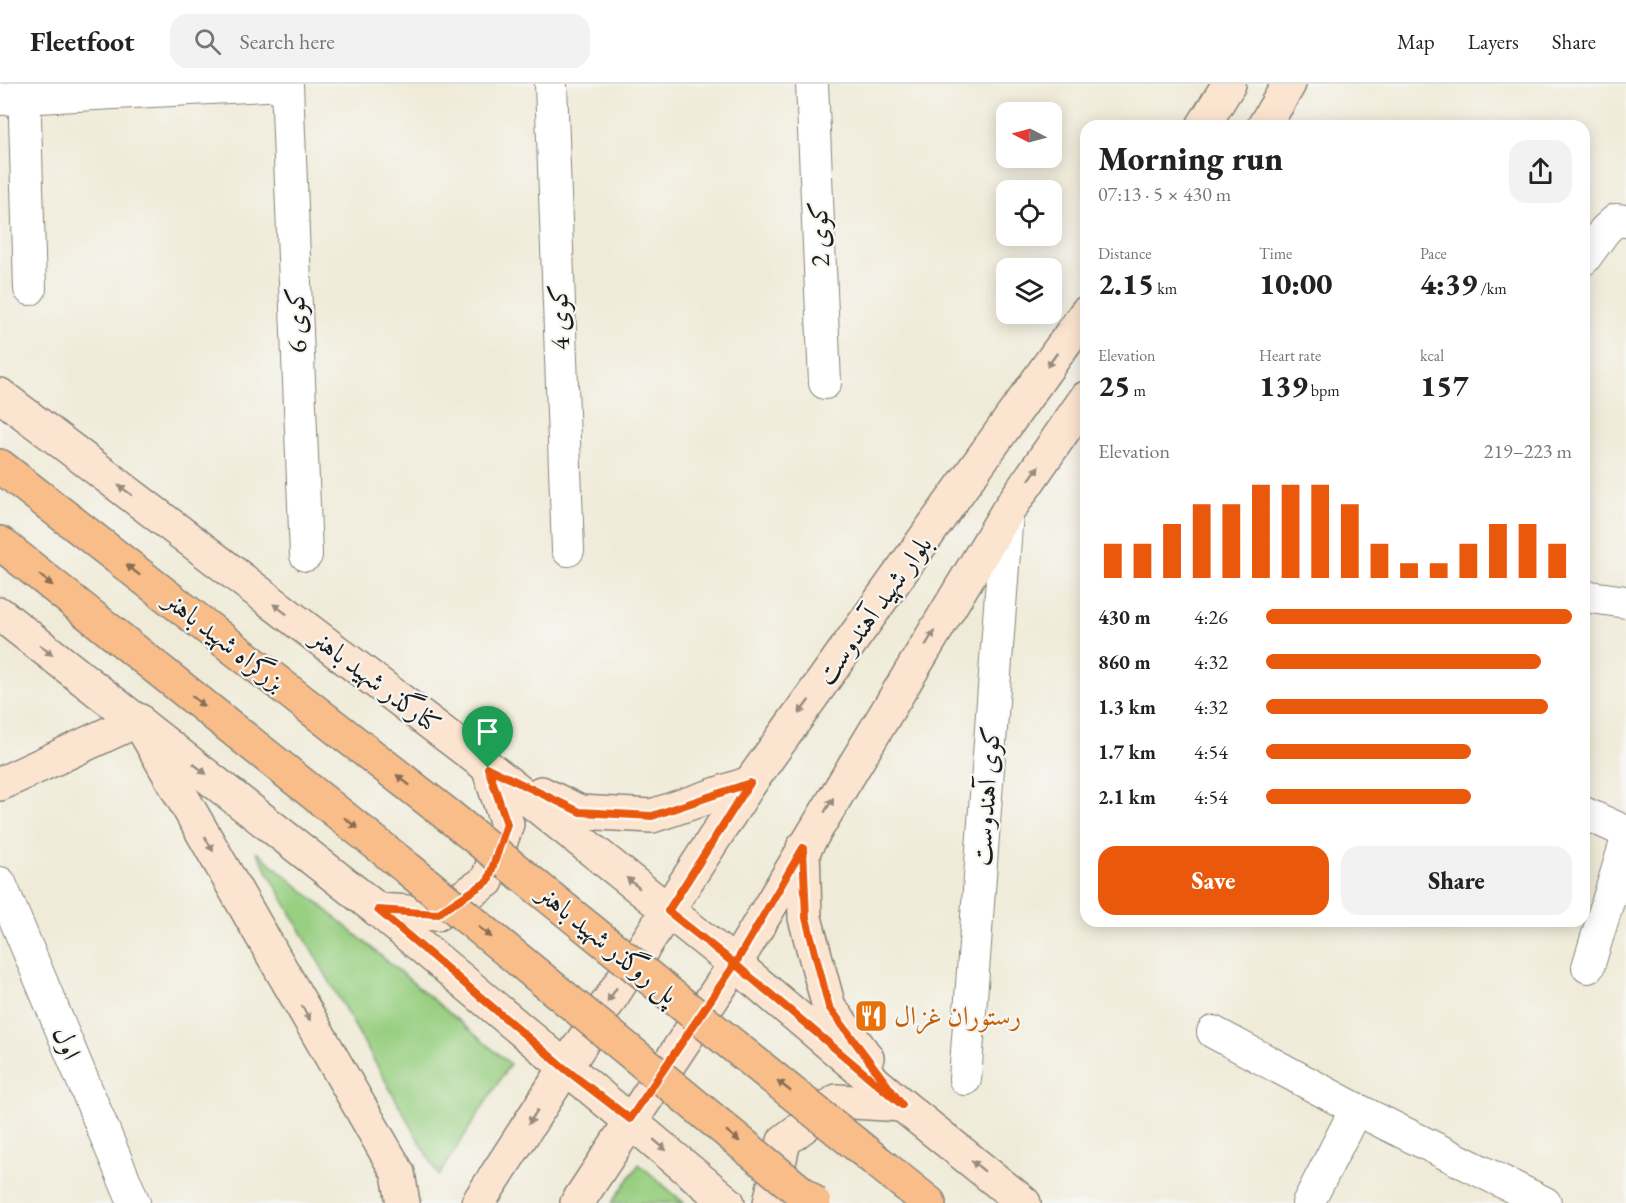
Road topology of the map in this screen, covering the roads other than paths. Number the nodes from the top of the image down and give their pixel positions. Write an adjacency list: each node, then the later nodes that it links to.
1 (286, 84): 6 (street); 20 (street, کوی 6)
2 (551, 84): 19 (street, کوی 4)
3 (812, 84): 13 (street, کوی 2)
4 (1229, 84): 7 (main road)
5 (1289, 84): 8 (main road)
6 (16, 94): 11 (street)
7 (1207, 120)
8 (1268, 120)
9 (1626, 221): 10 (street)
10 (1590, 251)
11 (30, 289)
12 (1080, 321): 26 (main road, بلوار شهید آهندوست, one-way to 26)
13 (825, 383)
14 (0, 395): 25 (main road, کنارگذر شهید باهنر, one-way to 14)
15 (1080, 407): 17 (main road, بلوار شهید آهندوست, one-way to 15)
16 (0, 466): 28 (highway, بزرگراه شهید باهنر, one-way to 16)
17 (1007, 512): 32 (main road, بلوار شهید آهندوست, one-way to 17); 40 (street, کوی آهندوست)
18 (0, 543): 50 (highway, one-way to 50, bridge)
19 (568, 550)
20 (306, 555)
21 (1590, 597): 22 (street)
22 (1626, 602)
23 (0, 614): 24 (main road, one-way to 24)
24 (138, 720): 27 (main road); 34 (main road, one-way to 34); 45 (main road, one-way to 45)
25 (488, 768): 26 (main road); 34 (main road); 35 (main road, کنارگذر شهید باهنر, one-way to 25)
26 (750, 783): 35 (main road, بلوار شهید آهندوست)
27 (0, 784)
28 (449, 816): 51 (highway, پل روگذر شهید باهنر, one-way to 28, bridge)
29 (1590, 816): 30 (street)
30 (1626, 832)
31 (1626, 842): 37 (street)
32 (803, 848): 36 (main road, بلوار شهید آهندوست); 41 (main road)
33 (0, 883): 44 (street, اول)
34 (378, 910): 39 (main road)
35 (668, 911): 36 (main road, کنارگذر شهید باهنر); 39 (main road, بلوار شهید آهندوست, one-way to 39)
36 (735, 964): 41 (main road, کنارگذر شهید باهنر); 43 (main road, بلوار شهید آهندوست)
37 (1588, 967)
38 (1213, 1032): 42 (street)
39 (564, 1068): 43 (main road); 46 (main road, بلوار شهید آهندوست, one-way to 46)
40 (965, 1079)
41 (902, 1105): 49 (main road); 52 (main road, کنارگذر شهید باهنر, one-way to 41)
42 (1356, 1109): 53 (street); 54 (street)
43 (630, 1119): 47 (main road, بلوار شهید آهندوست); 48 (main road, one-way to 48)
44 (134, 1203)
45 (403, 1203)
46 (478, 1203)
47 (577, 1203)
48 (728, 1203)
49 (770, 1203)
50 (814, 1203)
51 (928, 1203)
52 (1024, 1203)
53 (1308, 1203)
54 (1545, 1203)

